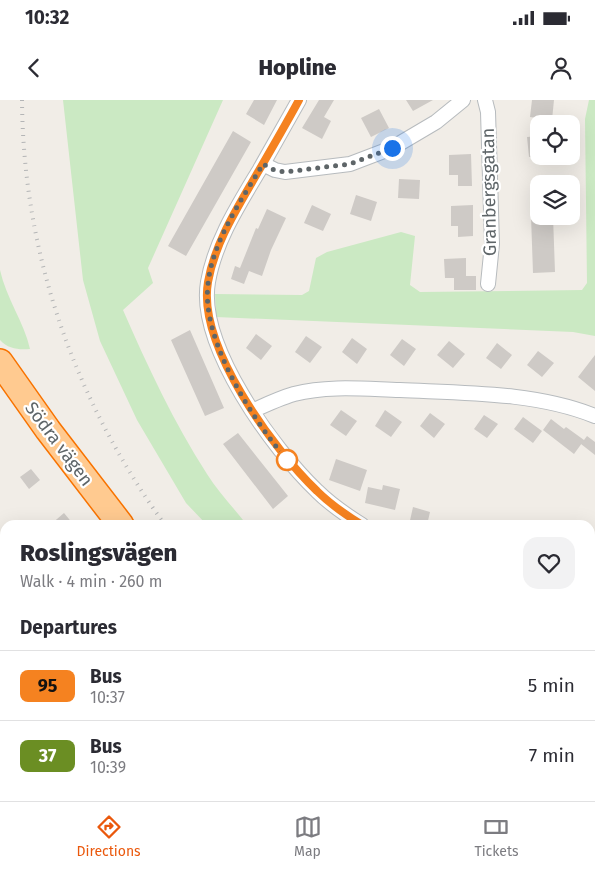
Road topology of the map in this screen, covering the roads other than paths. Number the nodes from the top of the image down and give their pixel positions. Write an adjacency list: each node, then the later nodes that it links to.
1 (299, 100): 4 (street)
2 (463, 100): 4 (street)
3 (485, 100): 5 (street, Granbergsgatan)
4 (263, 164): 7 (street)
5 (488, 284)
6 (0, 362): 9 (highway, Södra vägen)
7 (252, 411): 8 (street); 10 (street)
8 (595, 416)
9 (117, 520)
10 (354, 520)

